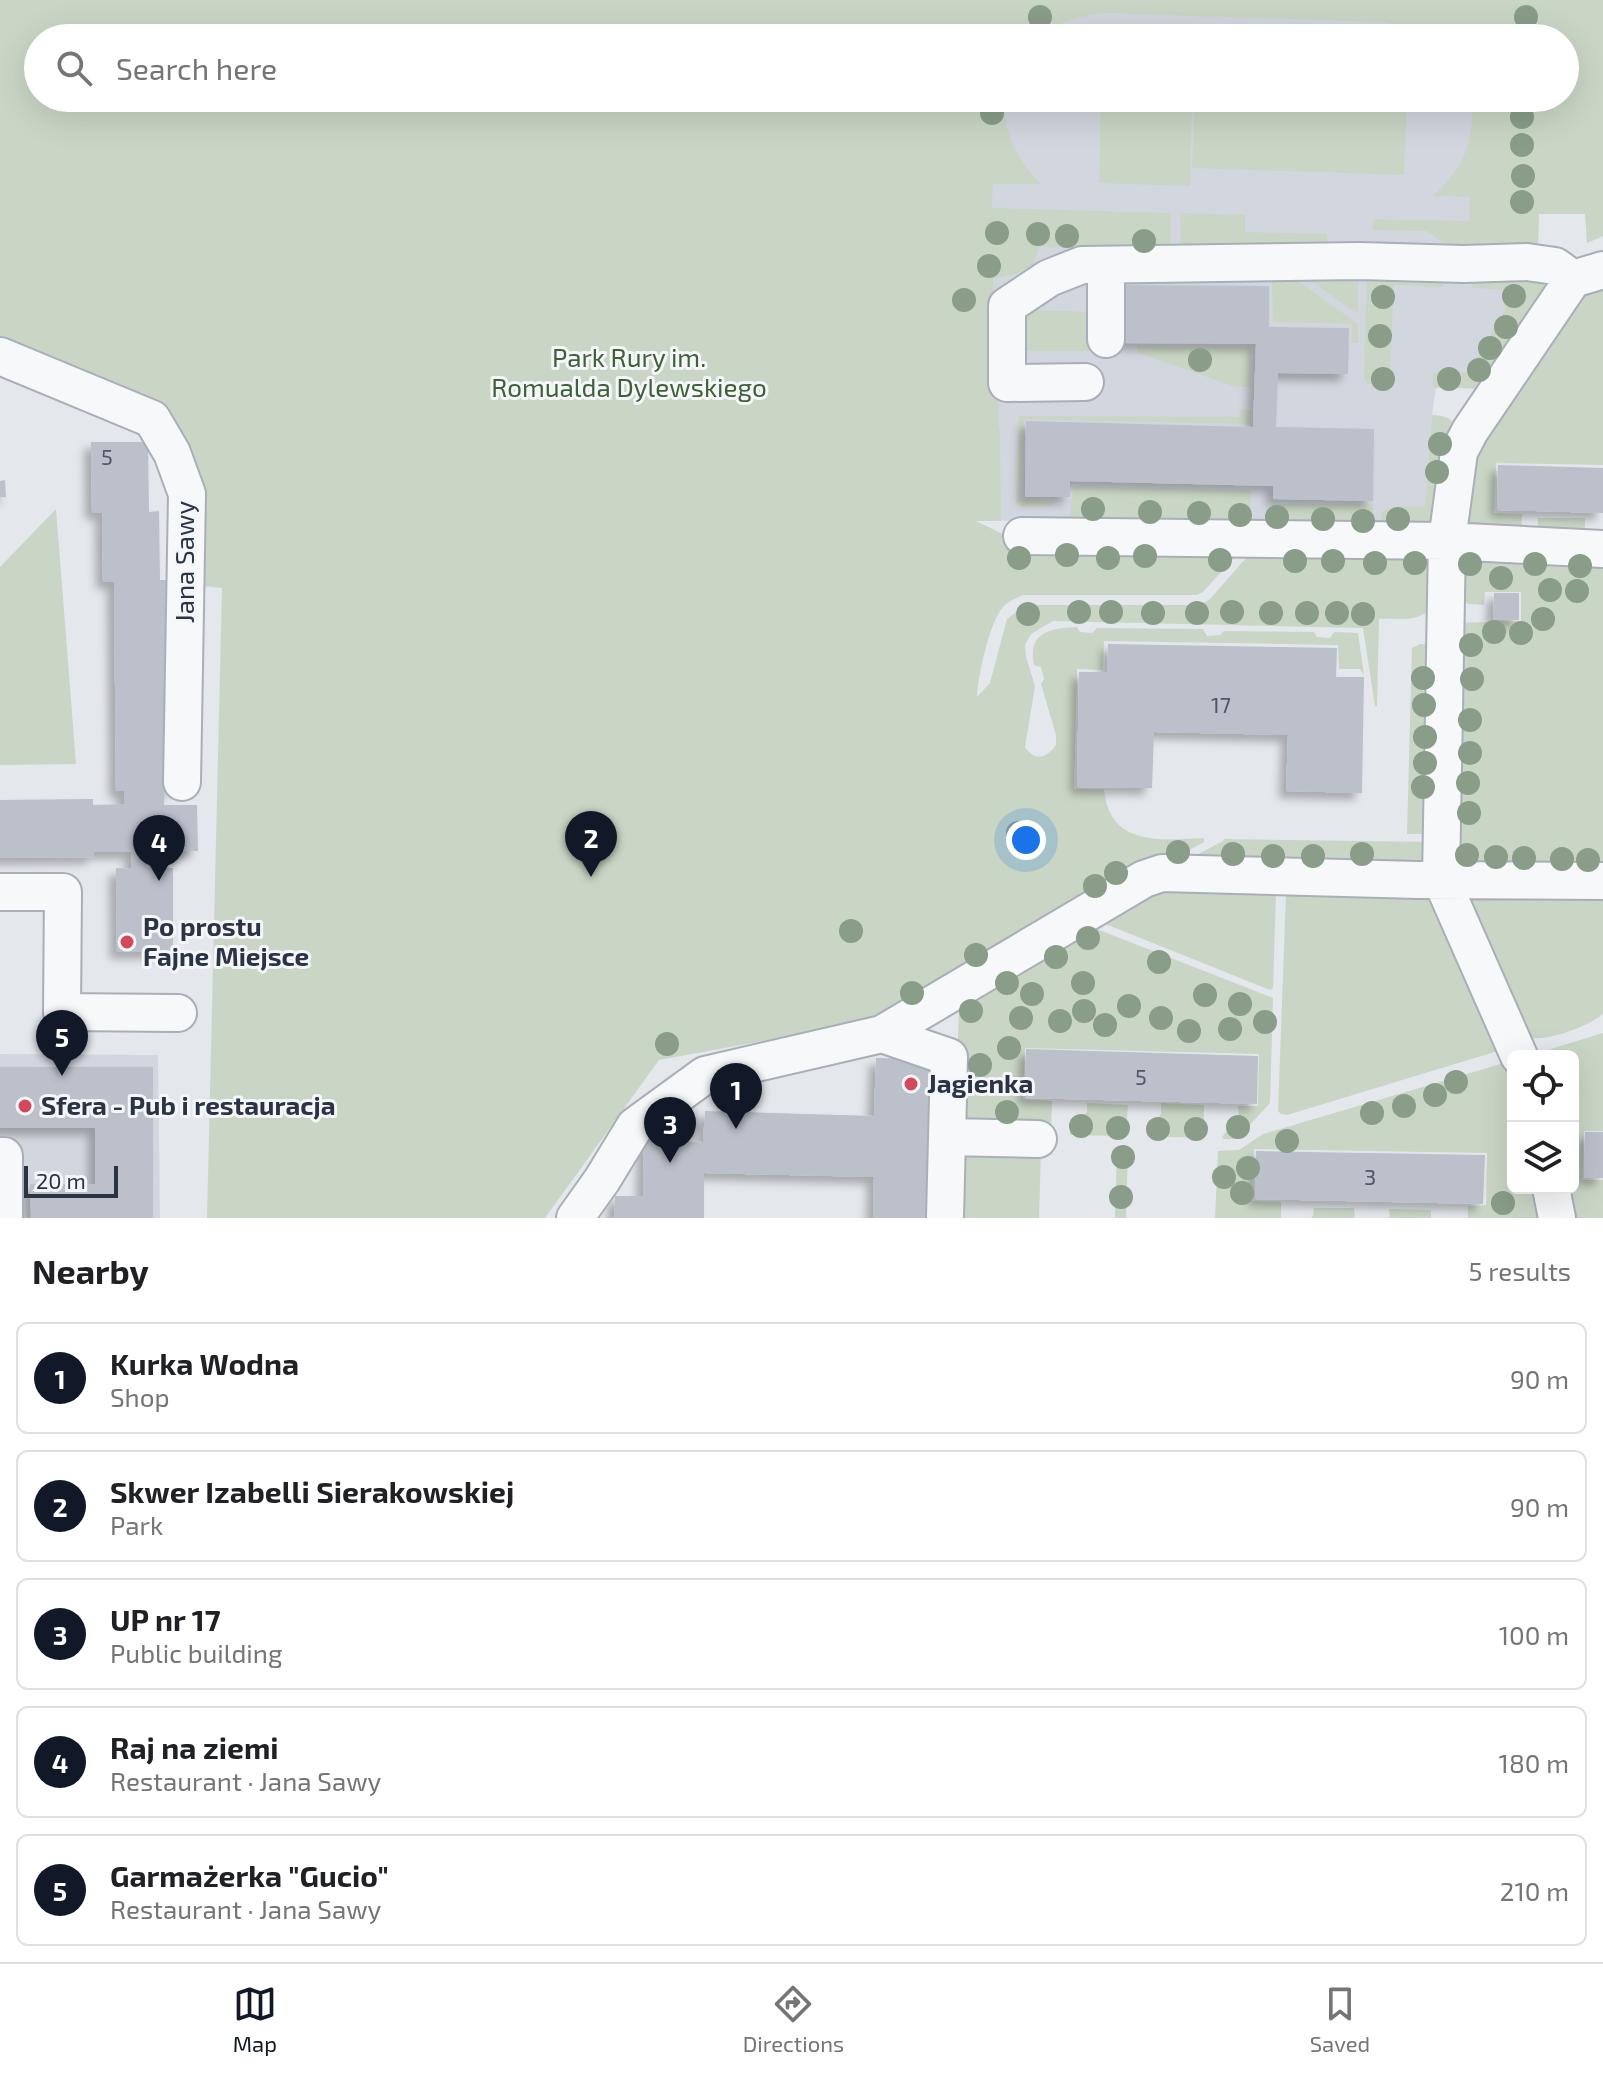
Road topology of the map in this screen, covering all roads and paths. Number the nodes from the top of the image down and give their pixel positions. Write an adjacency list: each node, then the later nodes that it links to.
1 (1106, 265): 2 (street); 3 (street); 5 (street)
2 (1588, 274): 7 (street)
3 (1106, 339)
4 (0, 356): 9 (street, Jana Sawy)
5 (1085, 382)
6 (1022, 536): 7 (street)
7 (1447, 541): 8 (street); 10 (street)
8 (1603, 549)
9 (182, 782)
10 (1441, 879): 11 (street); 14 (street); 15 (street)
11 (1603, 881)
12 (0, 892): 13 (street)
13 (178, 1013)
14 (882, 1034): 16 (street); 21 (street)
15 (1516, 1050)
16 (947, 1137): 17 (street); 22 (street)
17 (1038, 1139)
18 (0, 1156): 20 (street)
19 (1552, 1194): 23 (street)
20 (4, 1218)
21 (575, 1218)
22 (945, 1218)
23 (1557, 1218)

